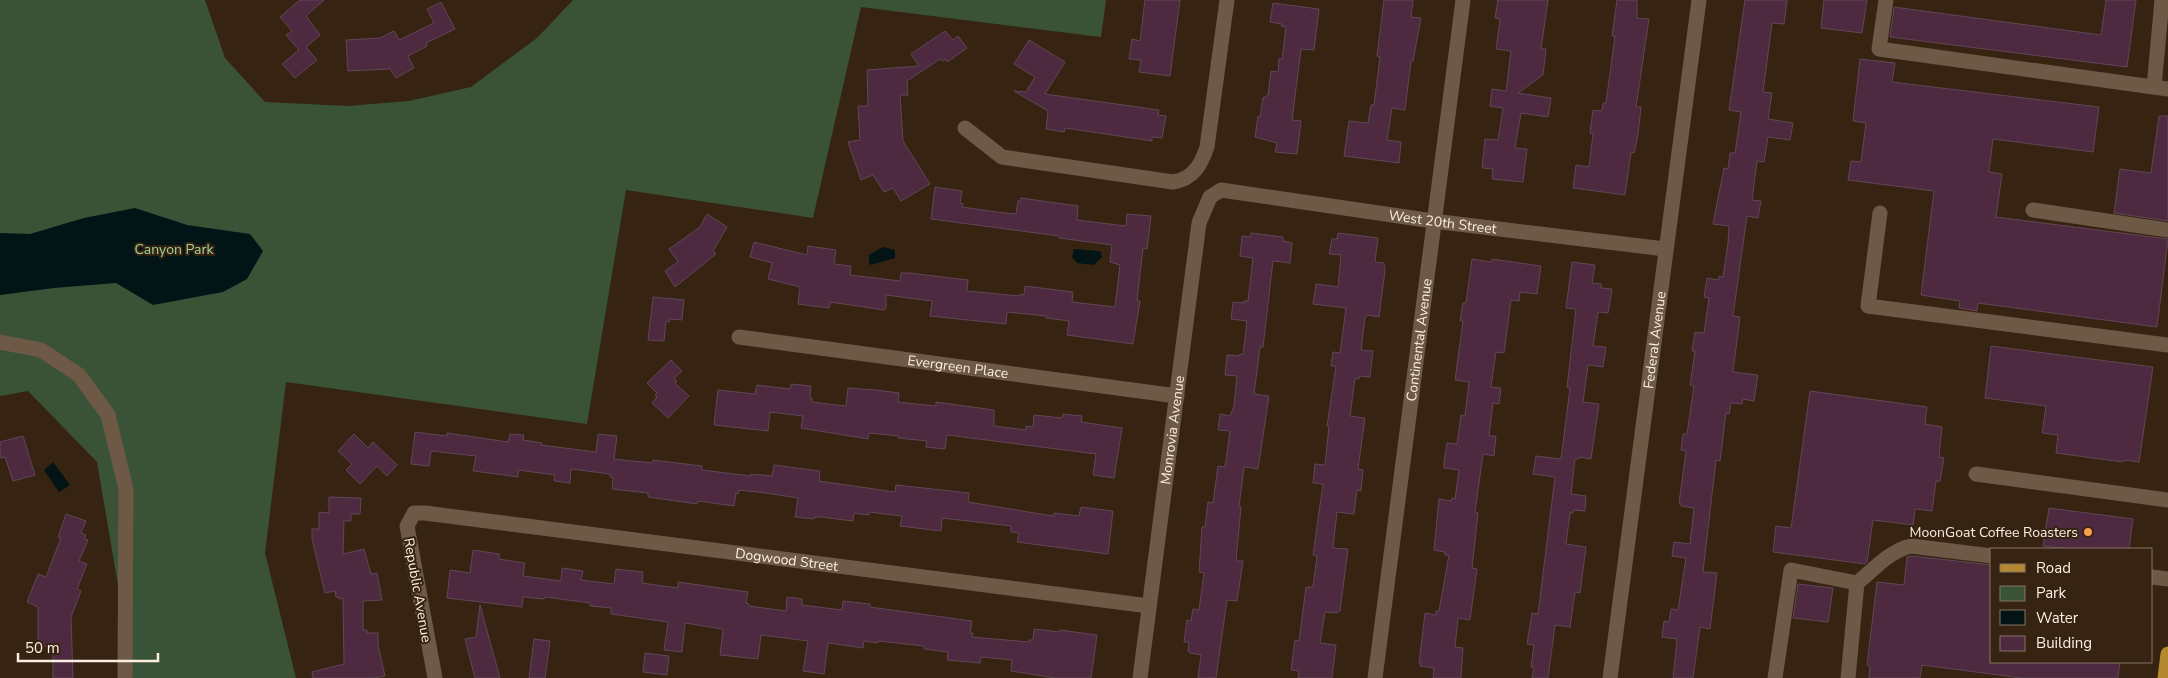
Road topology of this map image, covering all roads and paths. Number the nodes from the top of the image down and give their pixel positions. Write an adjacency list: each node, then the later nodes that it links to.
1 (1227, 0): 7 (street)
2 (1463, 0): 11 (street, Continental Avenue)
3 (1699, 0): 13 (street, Federal Avenue)
4 (1886, 0): 6 (street)
5 (2162, 0): 6 (street)
6 (2161, 88)
7 (965, 128)
8 (1221, 190): 11 (street, West 20th Street); 17 (street, Monrovia Avenue)
9 (2033, 210): 12 (street)
10 (1880, 213): 16 (street)
11 (1433, 221): 13 (street, West 20th Street); 30 (street, Continental Avenue)
12 (2168, 230)
13 (1665, 249): 31 (street, Federal Avenue)
14 (739, 337): 17 (street, Evergreen Place)
15 (0, 342): 27 (street)
16 (2168, 345)
17 (1177, 396): 25 (street, Monrovia Avenue)
18 (1976, 474): 19 (street)
19 (2168, 500)
20 (425, 512): 25 (street, Dogwood Street); 28 (street, Republic Avenue)
21 (1990, 556): 24 (street)
22 (2153, 577): 23 (street)
23 (2168, 579)
24 (1858, 583): 32 (street); 33 (street)
25 (1149, 606): 29 (street, Monrovia Avenue)
26 (2168, 655): 34 (main road)
27 (125, 678)
28 (435, 678)
29 (1140, 678)
30 (1374, 678)
31 (1610, 678)
32 (1775, 678)
33 (1848, 678)
34 (2165, 678)

